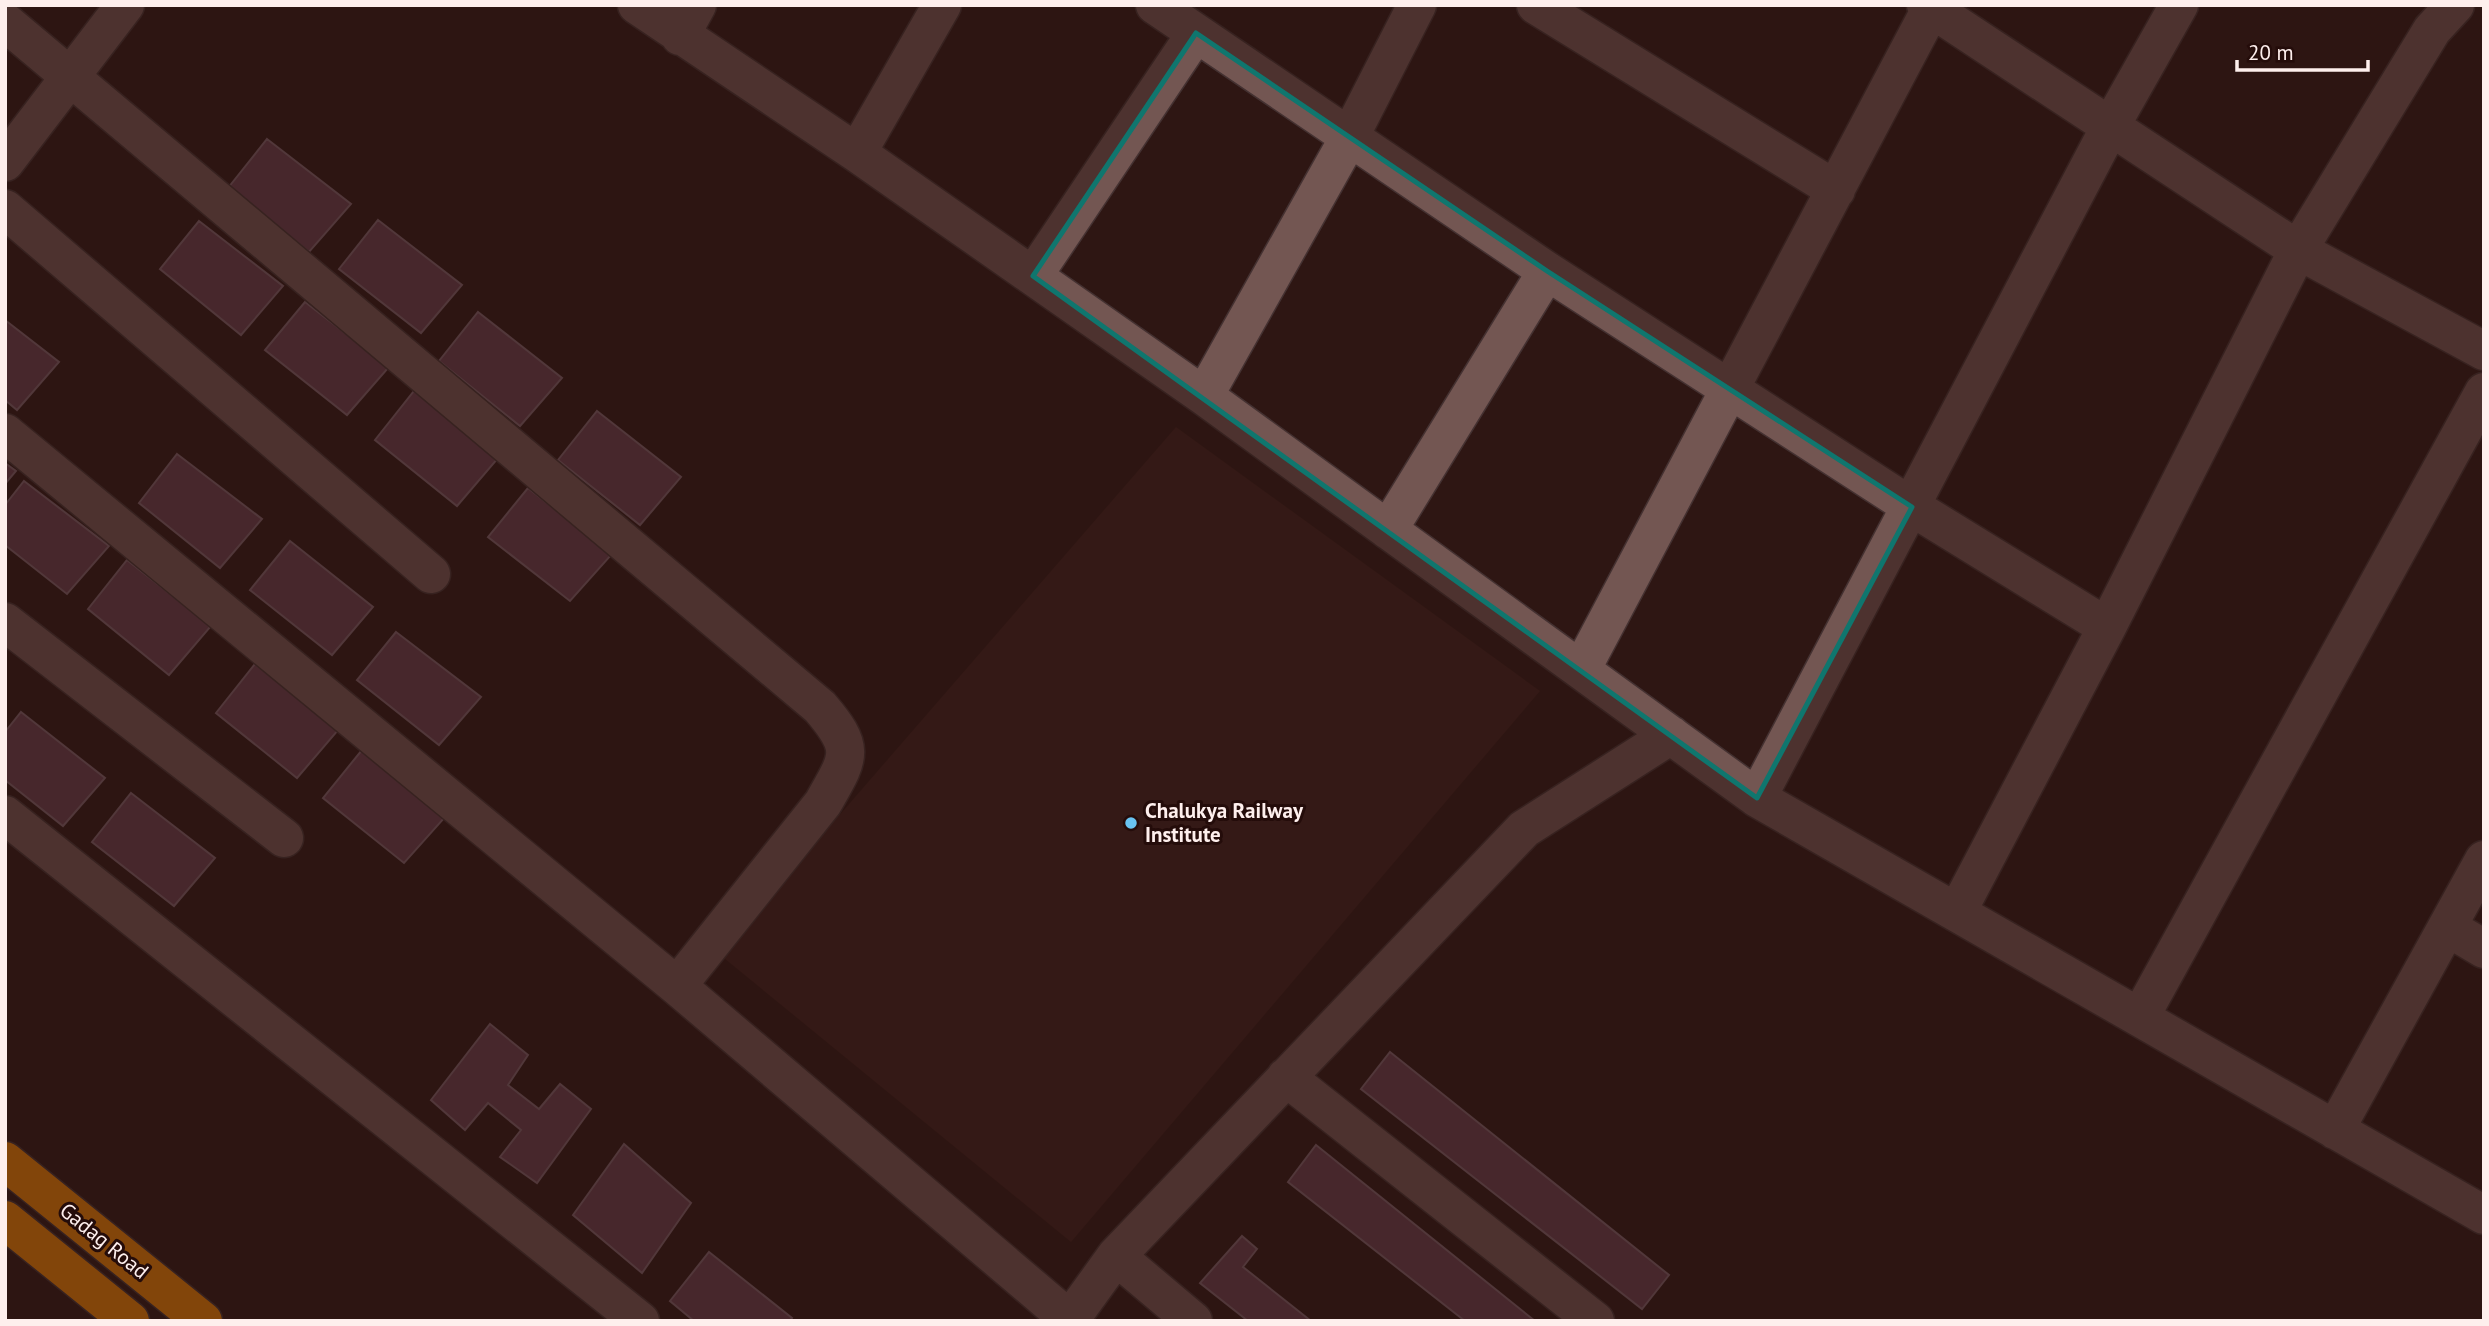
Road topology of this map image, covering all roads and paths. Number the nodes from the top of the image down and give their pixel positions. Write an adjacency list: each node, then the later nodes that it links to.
1 (125, 5): 13 (street)
2 (636, 5): 10 (street)
3 (942, 5): 16 (street)
4 (1155, 5): 12 (street)
5 (1417, 5): 15 (street)
6 (1536, 5): 18 (street)
7 (2179, 5): 14 (street)
8 (2455, 5): 20 (street)
9 (1930, 6): 14 (street); 18 (street)
10 (688, 20): 16 (street)
11 (5, 22): 13 (street)
12 (1196, 33): 15 (street); 22 (street)
13 (71, 76): 17 (street); 42 (street)
14 (2110, 127): 20 (street); 28 (street)
15 (1350, 136): 21 (street); 26 (street)
16 (857, 153): 22 (street)
17 (5, 162)
18 (1836, 190): 24 (street)
19 (5, 209): 30 (street)
20 (2298, 250): 23 (street); 32 (street)
21 (1547, 271): 24 (street); 29 (street)
22 (1033, 276): 26 (street)
23 (2484, 351)
24 (1731, 390): 28 (street); 33 (street)
25 (2484, 392): 43 (street)
26 (1204, 396): 29 (street)
27 (5, 433): 42 (street)
28 (1912, 507): 32 (street); 35 (street)
29 (1388, 530): 33 (street)
30 (431, 574)
31 (5, 622): 37 (street)
32 (2106, 627): 39 (street)
33 (1581, 670): 34 (street)
34 (1671, 735): 35 (street); 44 (street)
35 (1758, 798): 39 (street)
36 (5, 816): 53 (street)
37 (284, 838)
38 (2484, 860): 40 (street)
39 (1957, 912): 43 (street)
40 (2447, 927): 41 (street); 45 (street)
41 (2484, 949)
42 (677, 986): 50 (street)
43 (2140, 1017): 45 (street)
44 (1286, 1077): 49 (street); 55 (street)
45 (2335, 1130): 47 (street)
46 (5, 1161): 52 (highway, Gadag Road)
47 (2484, 1215)
48 (5, 1220): 51 (highway)
49 (1116, 1256): 50 (street); 54 (street)
50 (1070, 1320)
51 (130, 1321)
52 (203, 1321)
53 (640, 1321)
54 (1193, 1321)
55 (1595, 1321)

